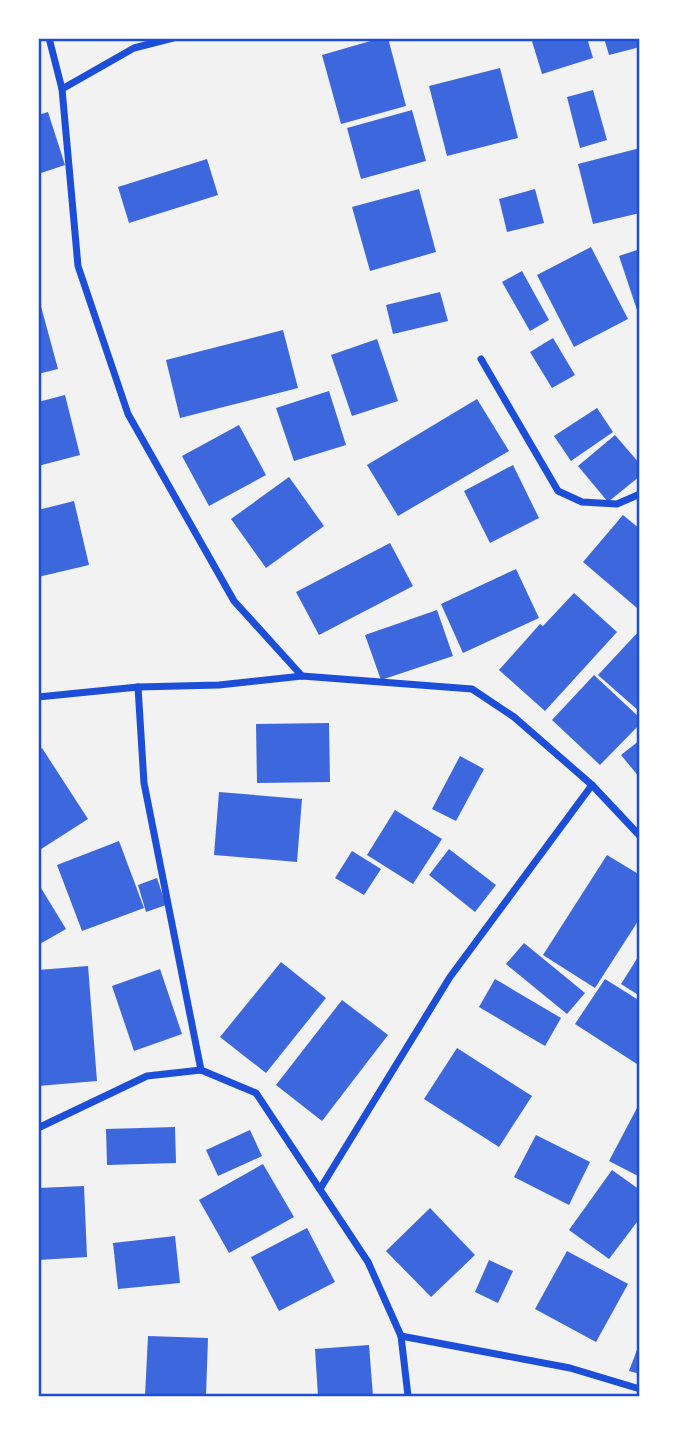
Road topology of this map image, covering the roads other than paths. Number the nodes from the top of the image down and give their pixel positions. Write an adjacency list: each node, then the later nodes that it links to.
1 (49, 38): 3 (street)
2 (173, 38): 3 (street)
3 (62, 89): 6 (street)
4 (481, 359): 5 (street)
5 (639, 494)
6 (302, 676): 7 (street); 9 (street)
7 (138, 687): 8 (street); 11 (street)
8 (38, 697)
9 (592, 785): 10 (street); 13 (street)
10 (639, 836)
11 (201, 1070): 12 (street); 13 (street)
12 (38, 1128)
13 (320, 1189): 14 (street)
14 (401, 1336): 15 (street); 16 (street)
15 (639, 1389)
16 (408, 1396)

